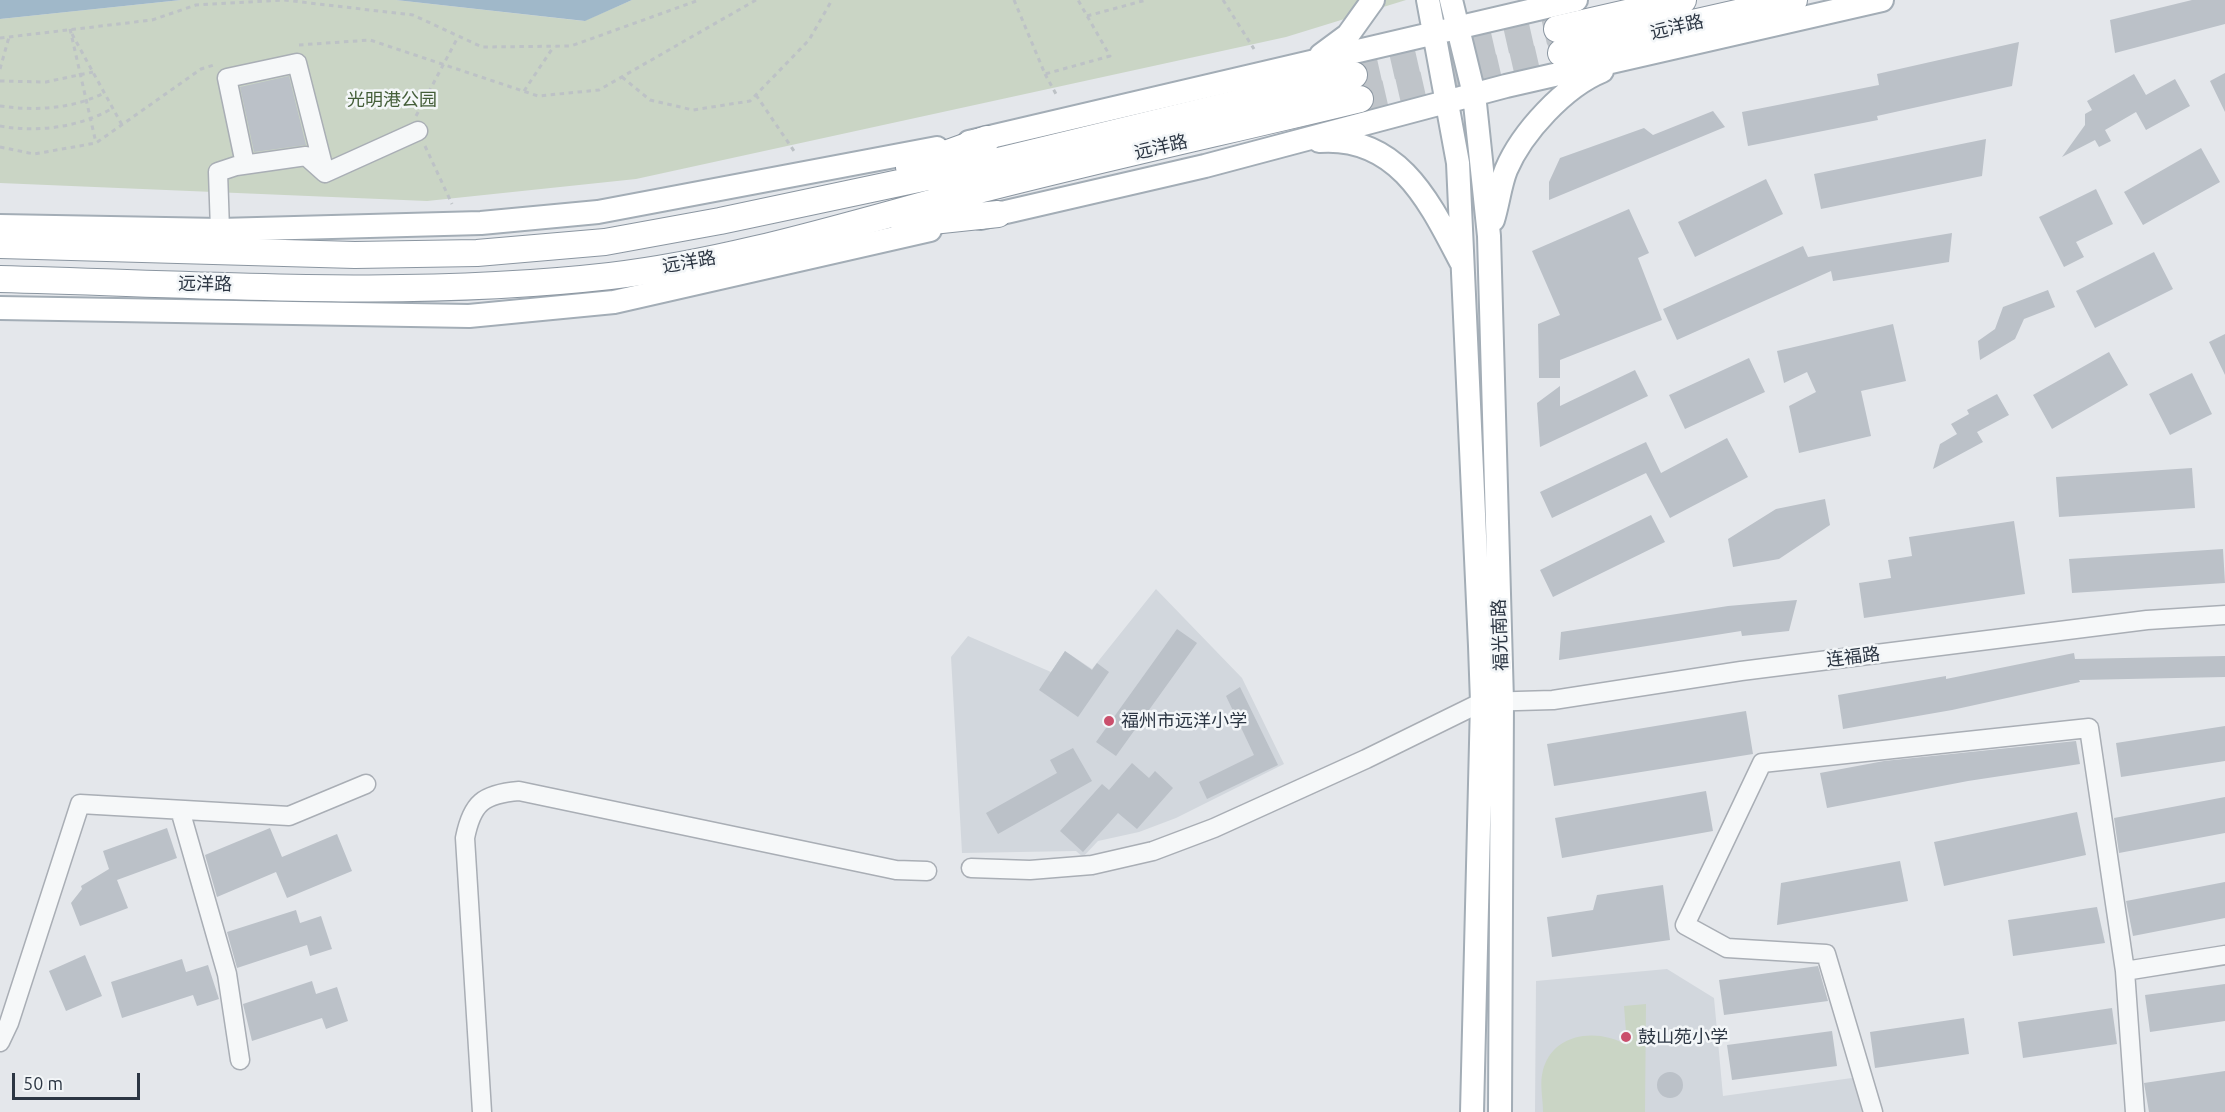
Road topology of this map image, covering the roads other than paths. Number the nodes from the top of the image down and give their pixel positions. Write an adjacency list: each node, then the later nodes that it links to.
1 (1373, 0): 10 (main road)
2 (1428, 0): 9 (main road, 福光南路)
3 (1451, 0): 8 (main road, 福光南路)
4 (1576, 0): 8 (main road)
5 (1683, 0): 6 (highway, 远洋路)
6 (1794, 0)
7 (1882, 0): 11 (main road)
8 (1457, 27): 9 (main road); 12 (main road, 福光南路)
9 (1435, 33): 10 (main road); 13 (main road, 福光南路)
10 (1312, 61): 15 (main road)
11 (1624, 61): 12 (main road); 24 (main road)
12 (1474, 94): 13 (main road); 24 (main road, 福光南路)
13 (1449, 100): 16 (main road); 26 (main road, 福光南路)
14 (418, 131): 18 (street)
15 (987, 139): 19 (highway); 22 (main road)
16 (1297, 142): 20 (main road); 26 (main road)
17 (245, 164): 18 (street); 18 (street); 22 (street)
18 (325, 173)
19 (826, 197): 23 (highway, 远洋路); 25 (highway, 远洋路)
20 (998, 214): 23 (highway); 28 (main road)
21 (0, 226): 22 (main road)
22 (220, 231)
23 (835, 231): 27 (highway, 远洋路)
24 (1489, 236): 30 (main road, 福光南路)
25 (0, 245)
26 (1465, 271): 30 (main road, 福光南路)
27 (0, 279)
28 (0, 308)
29 (2225, 615): 30 (street, 连福路)
30 (1492, 702): 33 (street); 40 (main road, 福光南路); 41 (main road, 福光南路)
31 (366, 784): 32 (street)
32 (180, 810): 37 (street); 38 (street)
33 (971, 868)
34 (927, 871): 39 (street)
35 (2225, 955): 36 (street)
36 (2125, 971): 42 (street); 43 (street)
37 (0, 1042)
38 (240, 1059)
39 (482, 1112)
40 (1472, 1112)
41 (1500, 1112)
42 (1874, 1112)
43 (2135, 1112)

